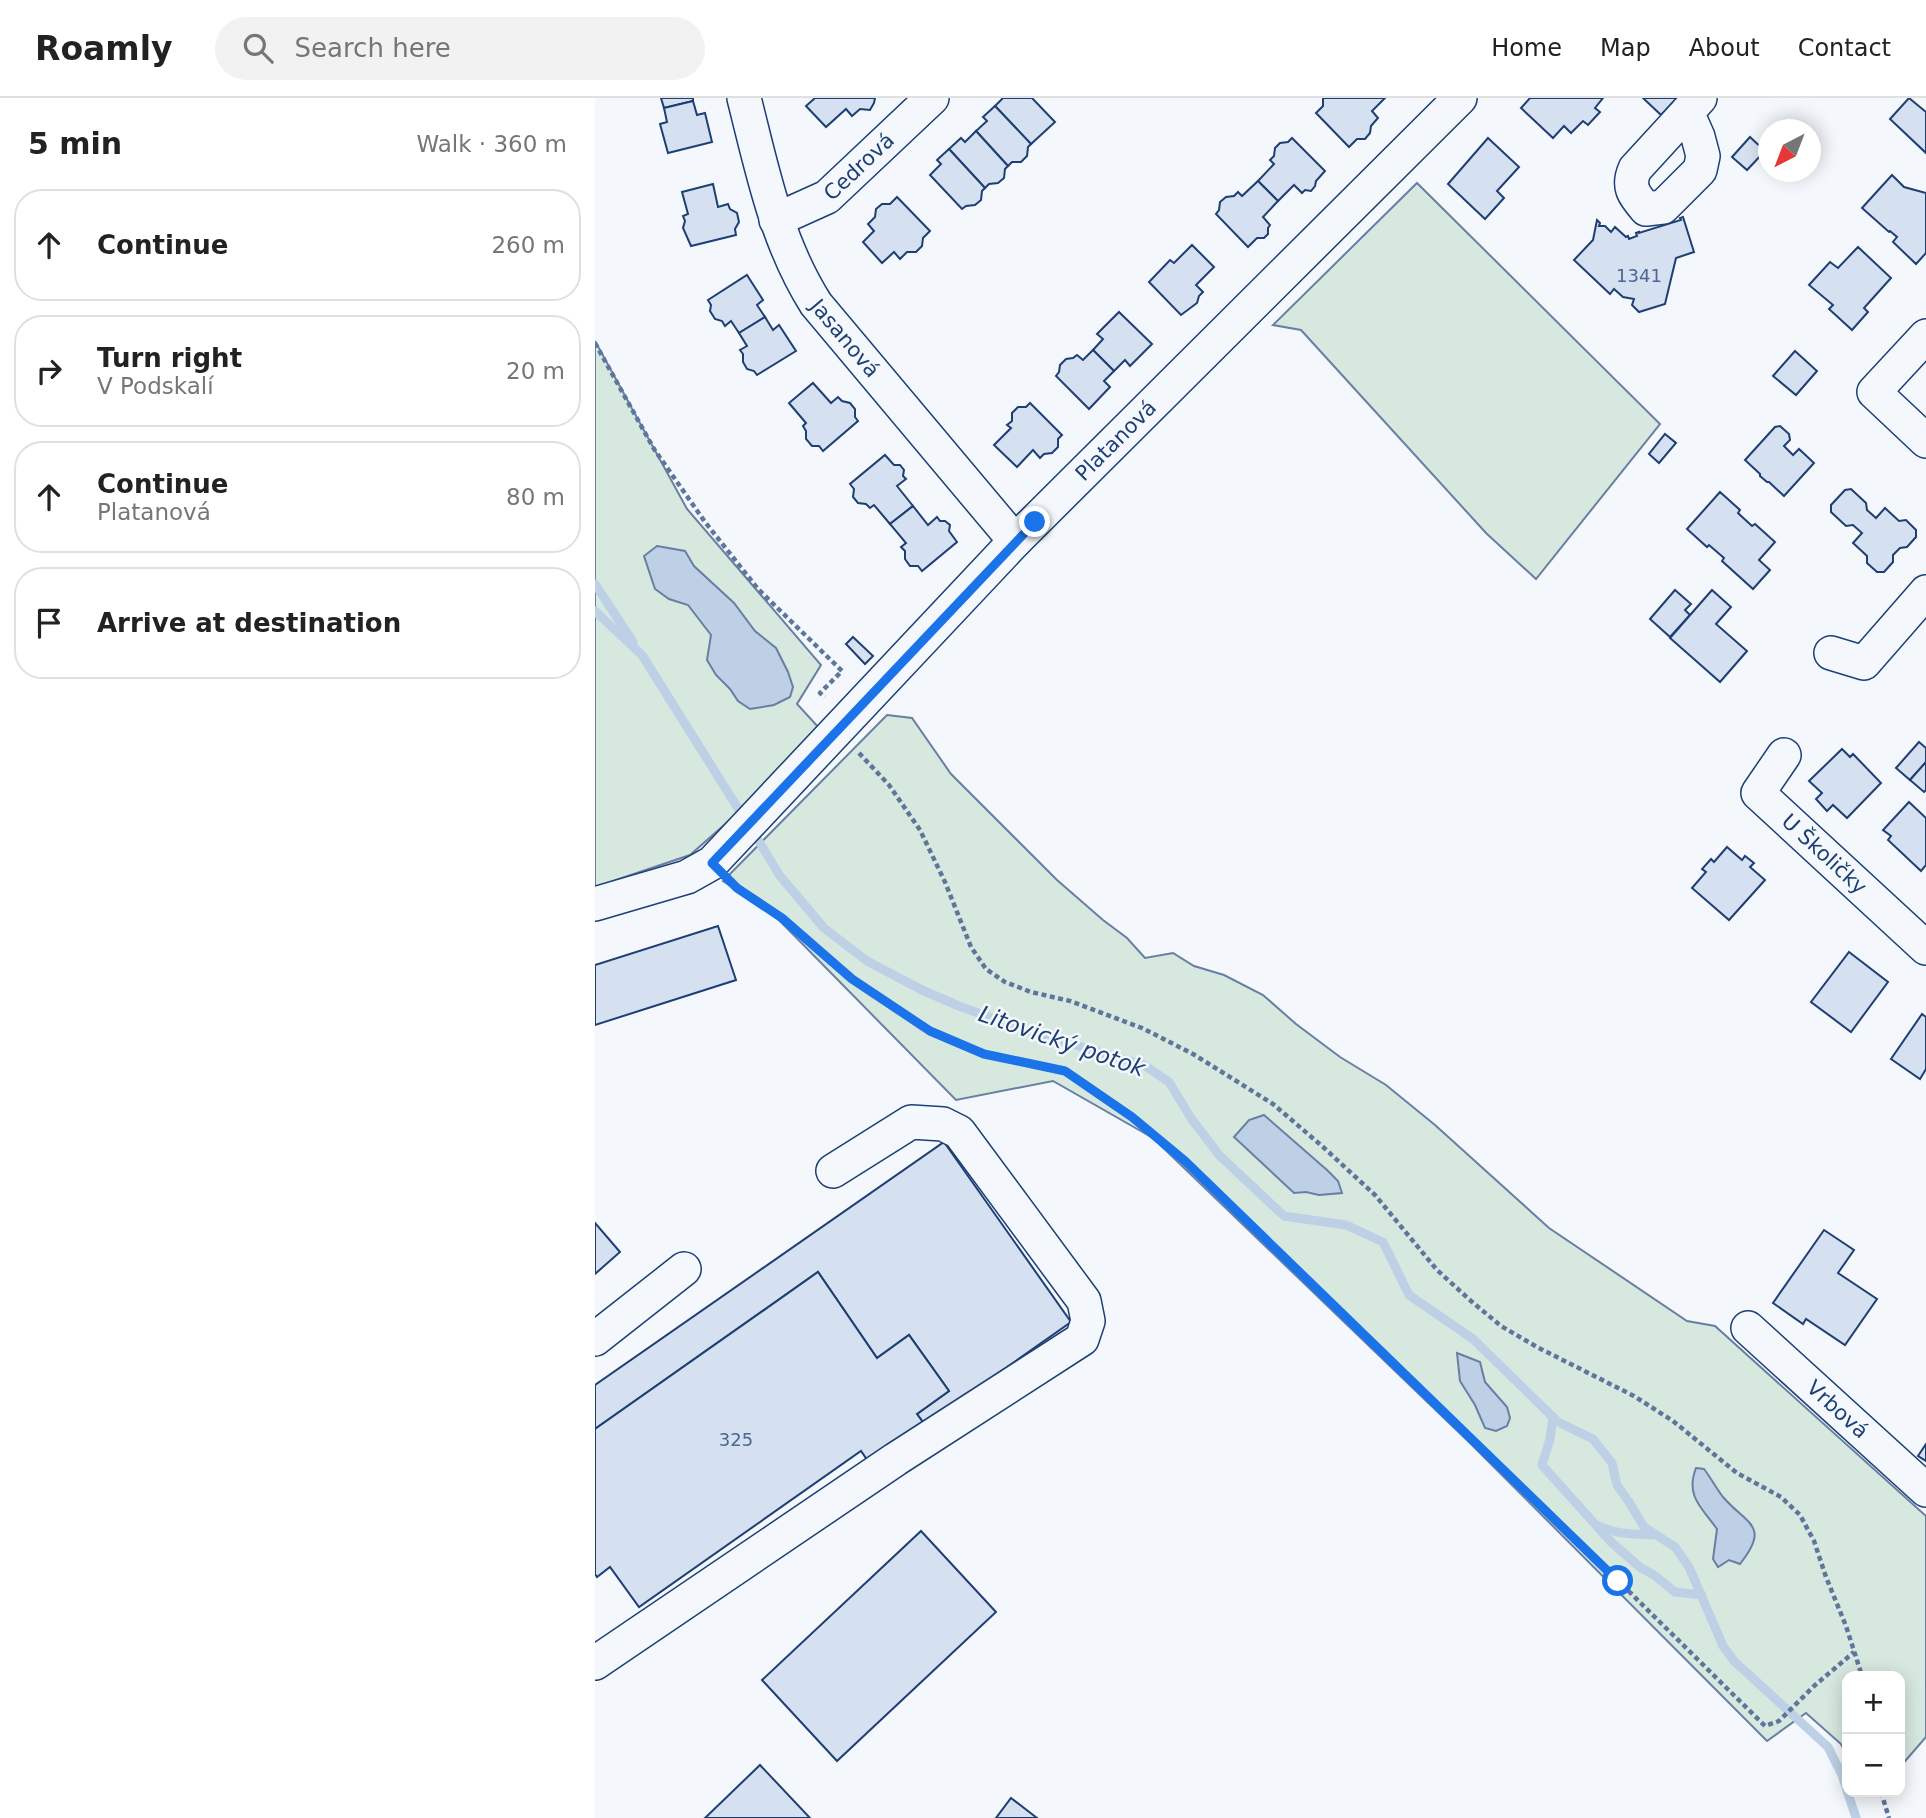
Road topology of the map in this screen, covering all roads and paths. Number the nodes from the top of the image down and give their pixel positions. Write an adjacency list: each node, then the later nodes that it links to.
1 (744, 98): 4 (street, Jasanová)
2 (932, 98): 4 (street, Cedrová)
3 (1460, 98): 8 (street, Platanová)
4 (776, 220): 8 (street, Jasanová)
5 (1926, 336): 7 (street)
6 (595, 343): 11 (path)
7 (1926, 441)
8 (1015, 541): 14 (street, Platanová)
9 (1926, 592): 10 (street)
10 (1832, 653)
11 (828, 700)
12 (857, 751): 22 (path)
13 (1784, 755): 16 (street, U Školičky)
14 (719, 856): 15 (street, Platanová); 22 (path)
15 (595, 904)
16 (1926, 948)
17 (832, 1171): 23 (street)
18 (684, 1269): 20 (street)
19 (1748, 1328): 21 (street, Vrbová)
20 (595, 1339)
21 (1926, 1490)
22 (1854, 1652): 24 (path)
23 (595, 1663)
24 (1860, 1671)
25 (1883, 1797): 26 (path)
26 (1889, 1818)

